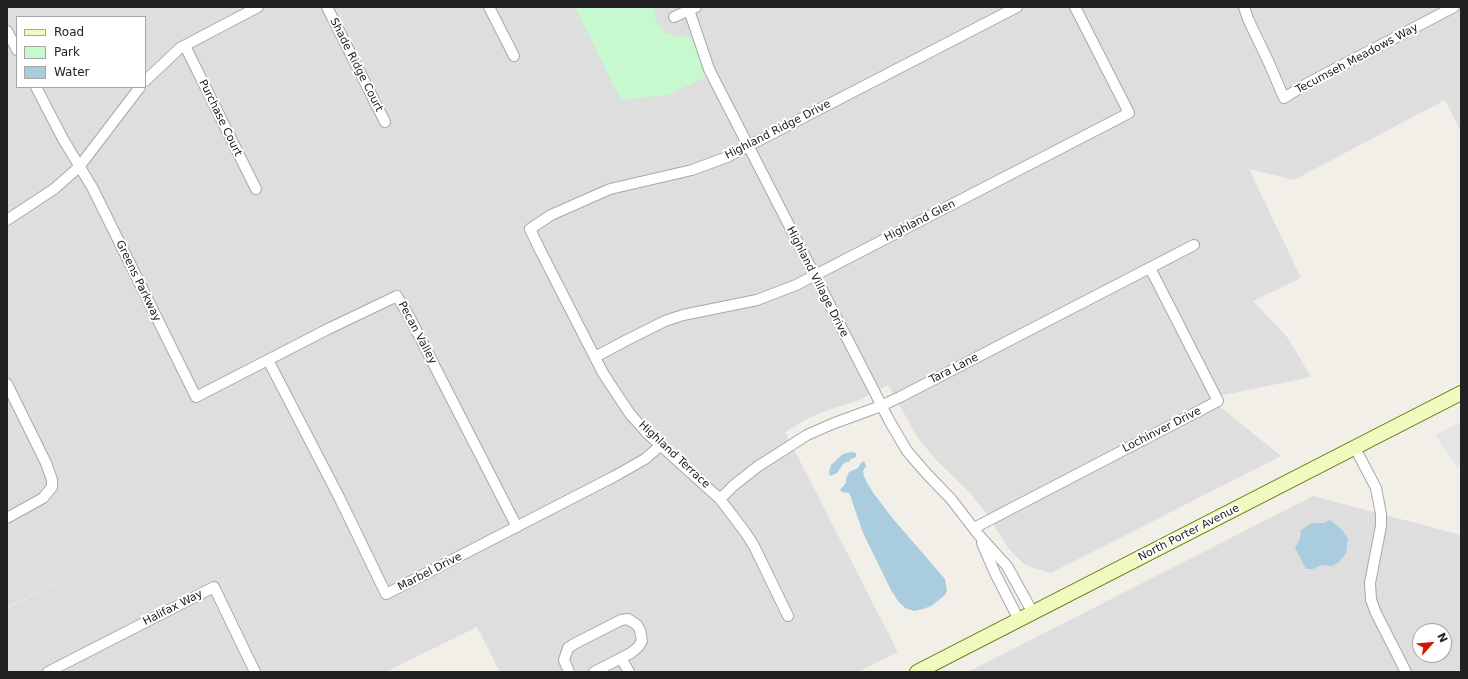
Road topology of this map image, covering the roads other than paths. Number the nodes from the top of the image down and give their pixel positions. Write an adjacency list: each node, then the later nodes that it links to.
1 (256, 7): 11 (street)
2 (327, 7): 17 (street, Shade Ridge Court)
3 (489, 7): 13 (street)
4 (1017, 7): 18 (street, Highland Ridge Drive)
5 (1075, 7): 25 (street, Highland Glen)
6 (1244, 7): 7 (street, Tecumseh Meadows Way)
7 (1454, 7)
8 (691, 8): 9 (street, Highland Village Drive); 18 (street, Highland Village Drive)
9 (674, 17)
10 (7, 31): 12 (street)
11 (185, 46): 14 (street); 20 (street, Purchase Court)
12 (16, 48)
13 (514, 56)
14 (146, 80)
15 (37, 88): 19 (street, Greens Parkway)
16 (139, 88): 19 (street)
17 (385, 122)
18 (748, 146): 22 (street, Highland Ridge Drive); 25 (street, Highland Village Drive)
19 (80, 167): 21 (street); 30 (street, Greens Parkway)
20 (256, 189)
21 (7, 220)
22 (530, 229): 26 (street, Highland Terrace)
23 (1194, 245): 24 (street, Tara Lane)
24 (1150, 268): 31 (street, Tara Lane); 37 (street, Lochinver Drive)
25 (814, 276): 26 (street, Highland Glen); 31 (street, Highland Village Drive)
26 (595, 357): 32 (street, Highland Terrace)
27 (268, 360): 30 (street, Pecan Valley); 36 (street, Pecan Valley); 36 (street, Marbel Drive)
28 (7, 384): 35 (street)
29 (1461, 394): 33 (main road, North Porter Avenue)
30 (196, 397)
31 (882, 406): 34 (street, Tara Lane); 37 (street, Highland Village Drive)
32 (661, 445): 34 (street, Highland Terrace); 36 (street, Marbel Drive)
33 (1355, 448): 38 (main road, North Porter Avenue); 48 (street)
34 (720, 499): 39 (street, Highland Terrace)
35 (7, 518)
36 (517, 528)
37 (976, 531): 38 (street, Highland Village Drive); 40 (street, Highland Village Drive)
38 (1033, 613): 40 (main road, North Porter Avenue)
39 (788, 616)
40 (1019, 620): 47 (main road, North Porter Avenue)
41 (621, 658): 44 (street); 45 (street); 46 (street)
42 (48, 672): 43 (street, Halifax Way)
43 (255, 672)
44 (569, 672)
45 (594, 672)
46 (629, 672)
47 (918, 672)
48 (1406, 672)

